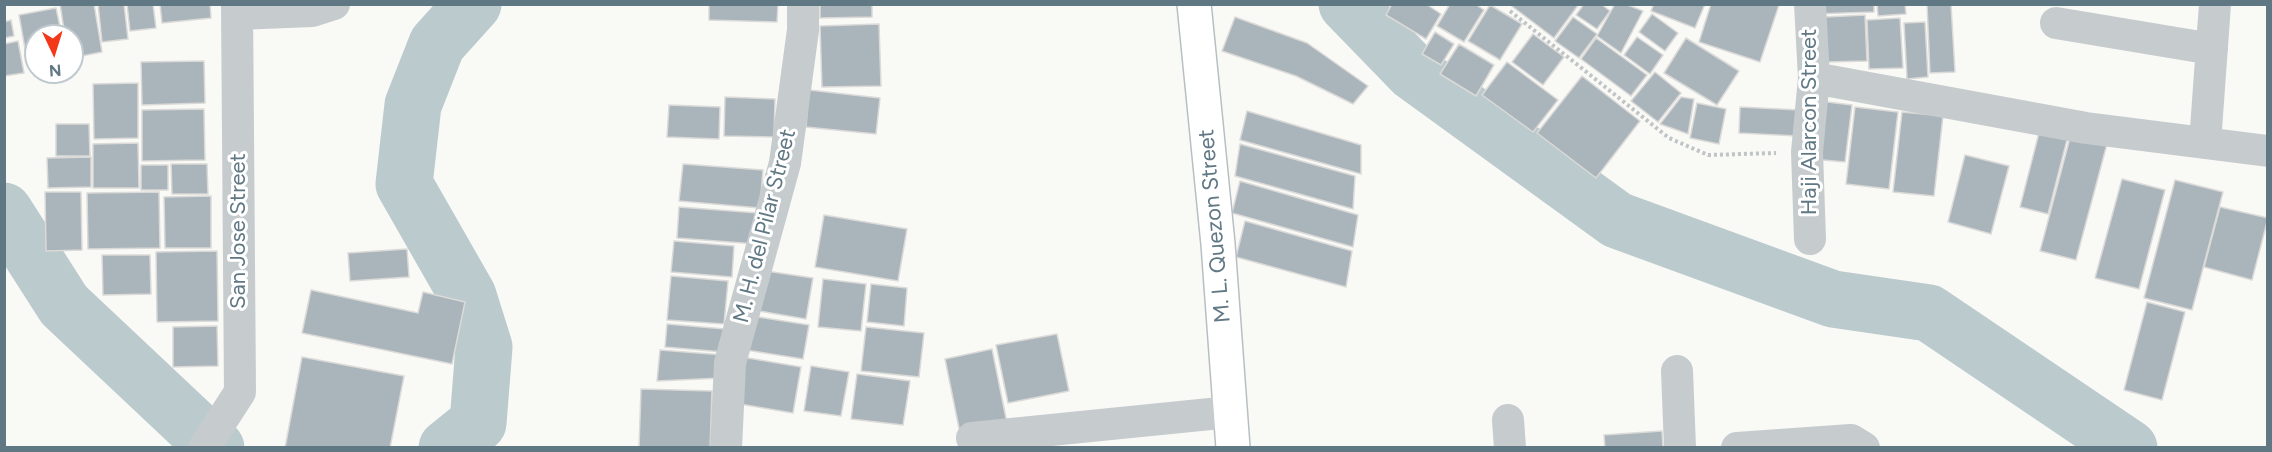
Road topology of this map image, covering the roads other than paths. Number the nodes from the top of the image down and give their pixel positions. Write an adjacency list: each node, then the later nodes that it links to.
1 (334, 4): 5 (street)
2 (1194, 4): 14 (street, M. L. Quezon Street)
3 (1810, 4): 9 (street, Haji Alarcon Street)
4 (2215, 4): 8 (street)
5 (237, 9): 17 (street, San Jose Street)
6 (803, 17): 18 (street, M. H. del Pilar Street)
7 (2056, 23): 8 (street)
8 (2212, 49): 10 (street)
9 (1814, 78): 10 (street); 12 (street, Haji Alarcon Street)
10 (2205, 143): 11 (street)
11 (2268, 151)
12 (1810, 239)
13 (1677, 371): 20 (street)
14 (1230, 412): 15 (street); 19 (street, M. L. Quezon Street)
15 (972, 438)
16 (1855, 445): 21 (street)
17 (204, 447)
18 (726, 447)
19 (1233, 447)
20 (1680, 447)
21 (1737, 447)

